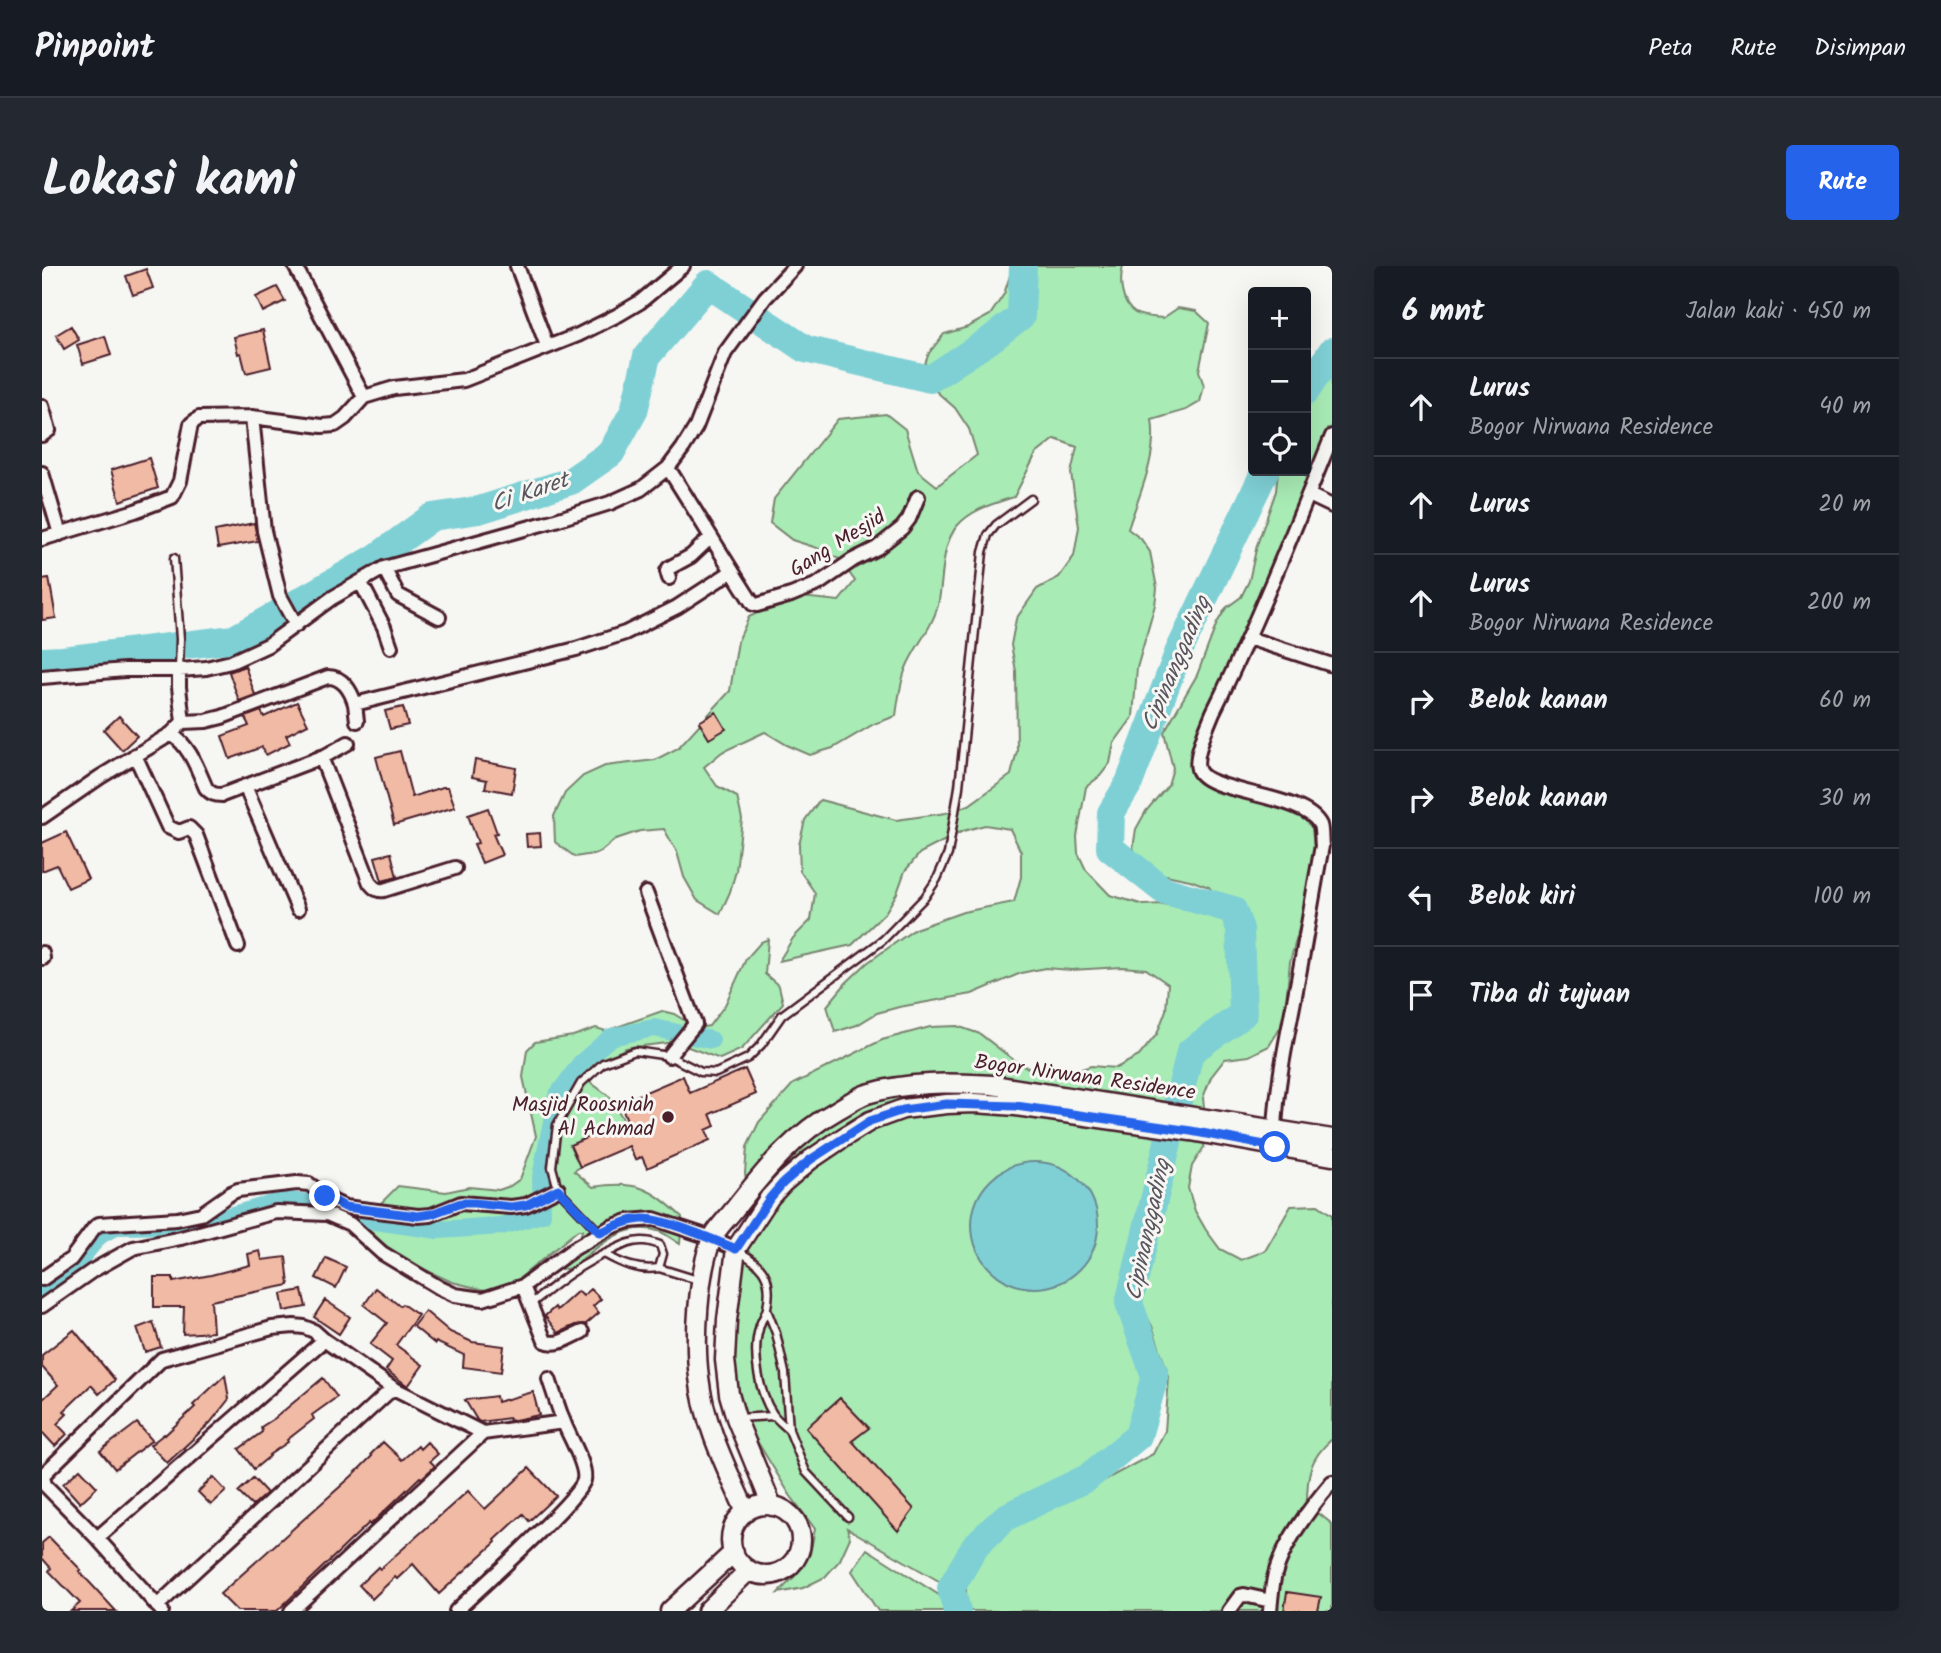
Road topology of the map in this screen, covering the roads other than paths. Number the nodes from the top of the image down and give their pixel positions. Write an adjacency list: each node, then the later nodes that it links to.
1 (295, 266): 6 (street)
2 (517, 266): 5 (street)
3 (683, 266): 5 (street)
4 (795, 266): 11 (street)
5 (547, 346): 6 (street)
6 (364, 397): 8 (street)
7 (42, 405): 9 (street)
8 (252, 417): 17 (street); 26 (street)
9 (42, 435)
10 (1332, 436): 13 (street)
11 (668, 468): 18 (street, Gang Mesjid); 21 (street)
12 (42, 473): 17 (street)
13 (1309, 495): 16 (street); 27 (street)
14 (919, 497): 22 (street, Gang Mesjid)
15 (1031, 499): 45 (lane)
16 (1332, 506)
17 (60, 534): 19 (street)
18 (711, 537): 22 (street, Gang Mesjid); 23 (street)
19 (42, 539)
20 (174, 558): 30 (lane)
21 (384, 568): 24 (street); 25 (street)
22 (731, 572): 32 (street)
23 (669, 578)
24 (361, 583): 26 (street); 28 (street)
25 (439, 617)
26 (296, 625): 30 (street)
27 (1248, 638): 29 (street); 48 (street)
28 (391, 647)
29 (1332, 664)
30 (179, 670): 31 (street); 34 (street)
31 (42, 677)
32 (355, 704): 33 (street); 34 (street)
33 (357, 721)
34 (183, 722): 35 (street)
35 (171, 734): 37 (street); 39 (street)
36 (348, 743): 38 (street)
37 (135, 755): 40 (street); 44 (street)
38 (321, 757): 39 (street); 41 (street)
39 (244, 786): 43 (street)
40 (42, 817)
41 (455, 868)
42 (646, 893): 45 (street)
43 (298, 909)
44 (238, 946)
45 (669, 1056): 51 (lane)
46 (1154, 1118): 47 (street); 53 (street, Bogor Nirwana Residence); 54 (street, Bogor Nirwana Residence)
47 (1192, 1124): 48 (street, Bogor Nirwana Residence); 50 (street, Bogor Nirwana Residence)
48 (1275, 1130): 49 (street, Bogor Nirwana Residence)
49 (1332, 1139)
50 (1332, 1156)
51 (558, 1189): 52 (lane); 57 (street)
52 (600, 1233): 53 (street); 59 (street)
53 (712, 1238): 54 (street); 58 (street, Bogor Nirwana Residence)
54 (736, 1249): 62 (lane); 68 (street, Bogor Nirwana Residence)
55 (604, 1254): 56 (lane); 56 (lane); 60 (lane)
56 (659, 1268): 58 (lane)
57 (42, 1279)
58 (702, 1281): 74 (street, Bogor Nirwana Residence)
59 (523, 1286): 60 (street); 61 (street)
60 (531, 1304): 63 (street)
61 (42, 1306)
62 (767, 1310): 67 (lane); 70 (lane)
63 (582, 1332)
64 (324, 1340): 66 (street); 76 (street); 76 (street)
65 (549, 1379): 69 (street)
66 (393, 1388): 71 (street); 80 (street)
67 (774, 1416): 68 (lane); 70 (lane)
68 (736, 1418): 73 (street, Bogor Nirwana Residence)
69 (564, 1422): 71 (street); 82 (street)
70 (789, 1430): 75 (lane)
71 (483, 1433): 81 (street)
72 (1332, 1482): 79 (street)
73 (772, 1506): 74 (street); 78 (street)
74 (746, 1512): 77 (street)
75 (848, 1517)
76 (97, 1538): 80 (street)
77 (734, 1552): 78 (street); 83 (street)
78 (749, 1570): 84 (street)
79 (1270, 1606): 85 (street)
80 (159, 1608)
81 (291, 1611)
82 (456, 1611)
83 (670, 1611)
84 (707, 1611)
85 (1229, 1611)

